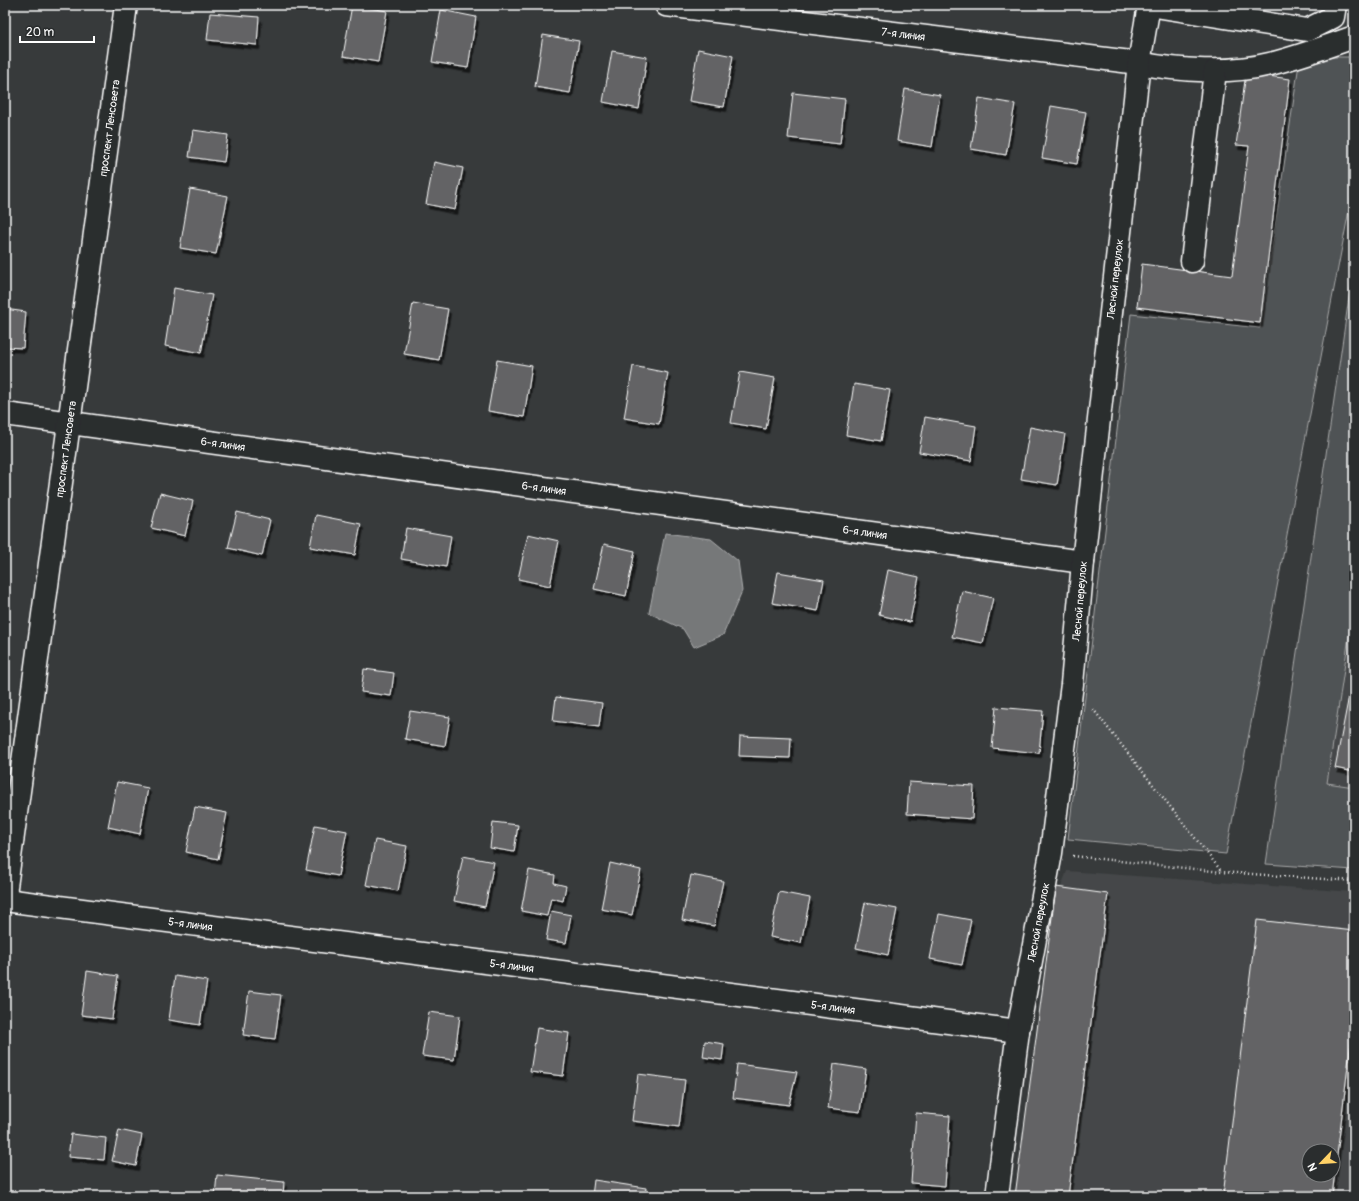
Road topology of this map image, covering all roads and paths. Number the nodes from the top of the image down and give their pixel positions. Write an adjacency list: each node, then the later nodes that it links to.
1 (126, 5): 10 (street, проспект Ленсовета)
2 (666, 5): 6 (street, 7-я линия)
3 (1149, 5): 4 (street); 6 (street, Лесной переулок)
4 (1335, 5)
5 (1354, 37): 7 (street, 7-я линия)
6 (1139, 63): 7 (street, 7-я линия); 11 (street, Лесной переулок)
7 (1215, 70): 8 (street)
8 (1192, 261)
9 (5, 414): 10 (street, 6-я линия)
10 (69, 423): 11 (street, 6-я линия); 16 (street, проспект Ленсовета)
11 (1083, 562): 12 (street, Лесной переулок)
12 (1072, 684): 13 (street, Лесной переулок); 14 (path)
13 (1051, 853): 14 (path); 18 (street, Лесной переулок)
14 (1222, 872): 15 (path)
15 (1354, 882)
16 (5, 894)
17 (5, 900): 18 (street, 5-я линия)
18 (1018, 1031): 19 (street, Лесной переулок)
19 (997, 1196)

